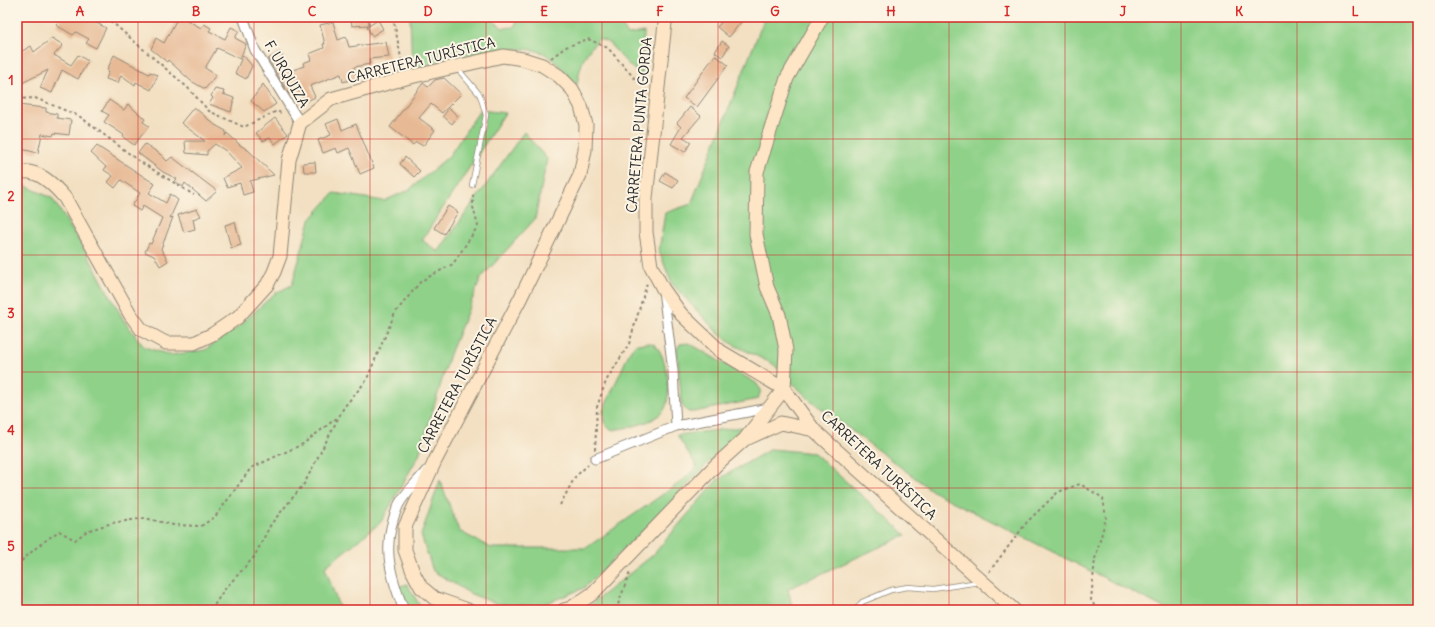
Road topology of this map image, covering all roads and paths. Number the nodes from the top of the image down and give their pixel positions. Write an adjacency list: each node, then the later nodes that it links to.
1 (106, 17): 11 (path)
2 (243, 17): 11 (street, F. URQUIZA)
3 (393, 17): 8 (path)
4 (822, 17): 17 (main road)
5 (666, 19): 9 (main road, CARRETERA PUNTA GORDA)
6 (542, 65): 7 (main road, CARRETERA TURÍSTICA); 9 (path); 24 (main road, CARRETERA TURÍSTICA)
7 (456, 67): 8 (main road, CARRETERA TURÍSTICA); 13 (lane)
8 (406, 78): 11 (main road, CARRETERA TURÍSTICA)
9 (657, 94): 15 (main road, CARRETERA PUNTA GORDA)
10 (17, 99): 14 (path)
11 (300, 123): 12 (main road)
12 (17, 173)
13 (472, 186): 19 (path)
14 (194, 195)
15 (651, 266): 16 (main road, CARRETERA PUNTA GORDA); 23 (path)
16 (663, 289): 17 (main road, CARRETERA PUNTA GORDA); 20 (street)
17 (784, 389): 18 (main road); 21 (main road, CARRETERA TURÍSTICA)
18 (770, 408): 20 (street); 22 (main road)
19 (339, 416): 26 (path); 29 (path)
20 (676, 426): 23 (street)
21 (814, 430): 22 (main road); 28 (main road, CARRETERA TURÍSTICA)
22 (745, 439): 32 (main road)
23 (595, 458): 25 (path)
24 (435, 461): 30 (street); 31 (main road, CARRETERA TURÍSTICA)
25 (560, 505)
26 (17, 565)
27 (631, 567): 33 (path)
28 (983, 581): 34 (lane); 35 (main road, CARRETERA TURÍSTICA); 36 (path)
29 (211, 610)
30 (404, 610)
31 (468, 610)
32 (564, 610)
33 (616, 610)
34 (856, 610)
35 (1014, 610)
36 (1097, 610)

